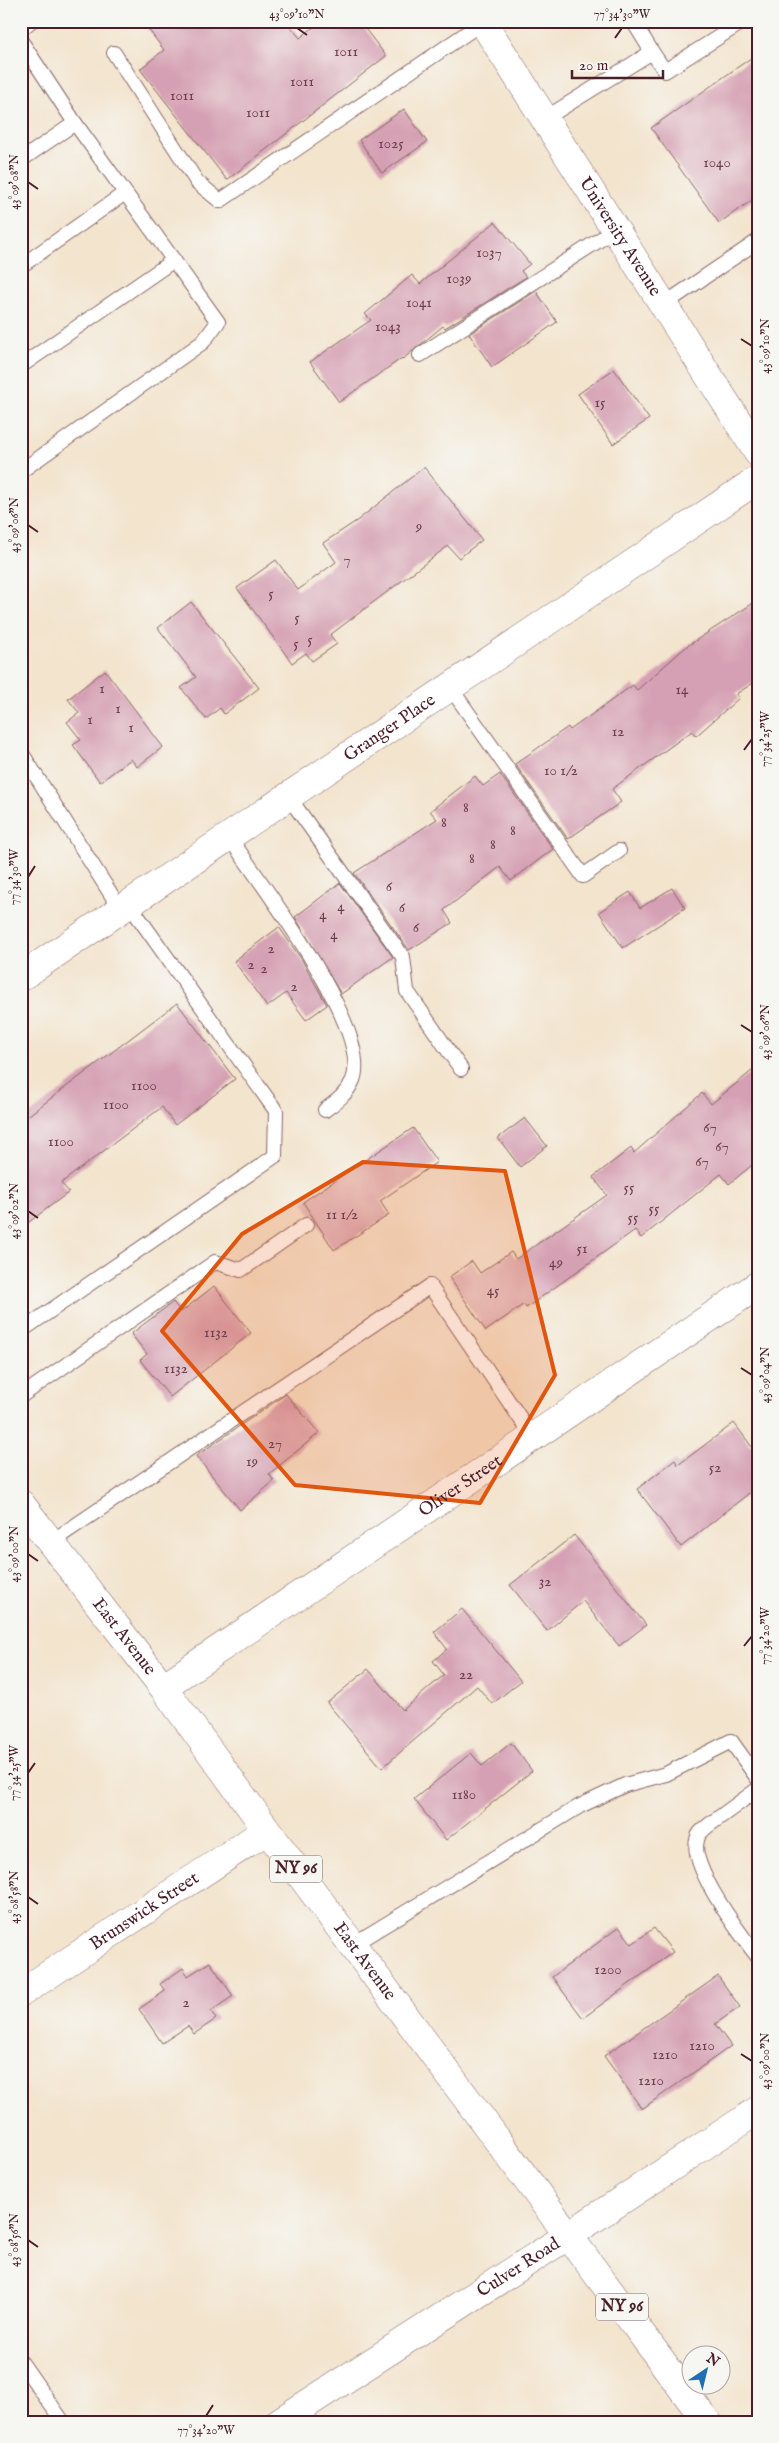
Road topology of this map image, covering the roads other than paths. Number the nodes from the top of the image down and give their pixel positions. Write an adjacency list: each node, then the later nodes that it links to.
1 (31, 21): 5 (lane)
2 (633, 21): 7 (lane)
3 (744, 21): 7 (lane)
4 (482, 22): 8 (lane); 9 (main road, University Avenue)
5 (21, 28)
6 (21, 41): 10 (lane)
7 (652, 52): 9 (lane)
8 (114, 53)
9 (544, 119): 13 (main road, University Avenue)
10 (75, 123): 11 (lane); 12 (lane)
11 (21, 160)
12 (125, 193): 15 (lane); 16 (lane)
13 (615, 230): 17 (main road, University Avenue); 18 (lane)
14 (758, 242): 17 (lane)
15 (174, 260): 19 (lane); 21 (lane)
16 (21, 266)
17 (663, 305): 20 (main road, University Avenue)
18 (420, 355)
19 (21, 366)
20 (758, 453)
21 (21, 471)
22 (758, 479): 23 (main road, Granger Place)
23 (450, 687): 25 (main road, Granger Place); 27 (lane)
24 (21, 752): 28 (lane)
25 (288, 796): 26 (main road, Granger Place); 30 (lane)
26 (229, 836): 28 (main road, Granger Place); 31 (lane)
27 (619, 851)
28 (125, 907): 29 (main road, Granger Place); 34 (lane)
29 (21, 977)
30 (461, 1069)
31 (325, 1110)
32 (306, 1225): 35 (lane)
33 (758, 1285): 36 (main road, Oliver Street)
34 (21, 1331)
35 (21, 1396)
36 (533, 1437): 38 (lane); 39 (main road, Oliver Street)
37 (21, 1504): 38 (main road, East Avenue / NY 96)
38 (51, 1542): 39 (main road, East Avenue / NY 96)
39 (163, 1687): 42 (main road, East Avenue / NY 96)
40 (758, 1779): 43 (lane)
41 (758, 1789): 44 (lane)
42 (266, 1830): 43 (main road, East Avenue / NY 96); 45 (main road, Brunswick Street)
43 (352, 1945): 47 (main road, East Avenue / NY 96)
44 (758, 1957)
45 (21, 1993)
46 (758, 2110): 47 (main road, Culver Road)
47 (569, 2236): 50 (main road, Culver Road); 51 (main road, East Avenue / NY 96)
48 (21, 2362): 49 (lane)
49 (63, 2422)
50 (279, 2422)
51 (707, 2422)

